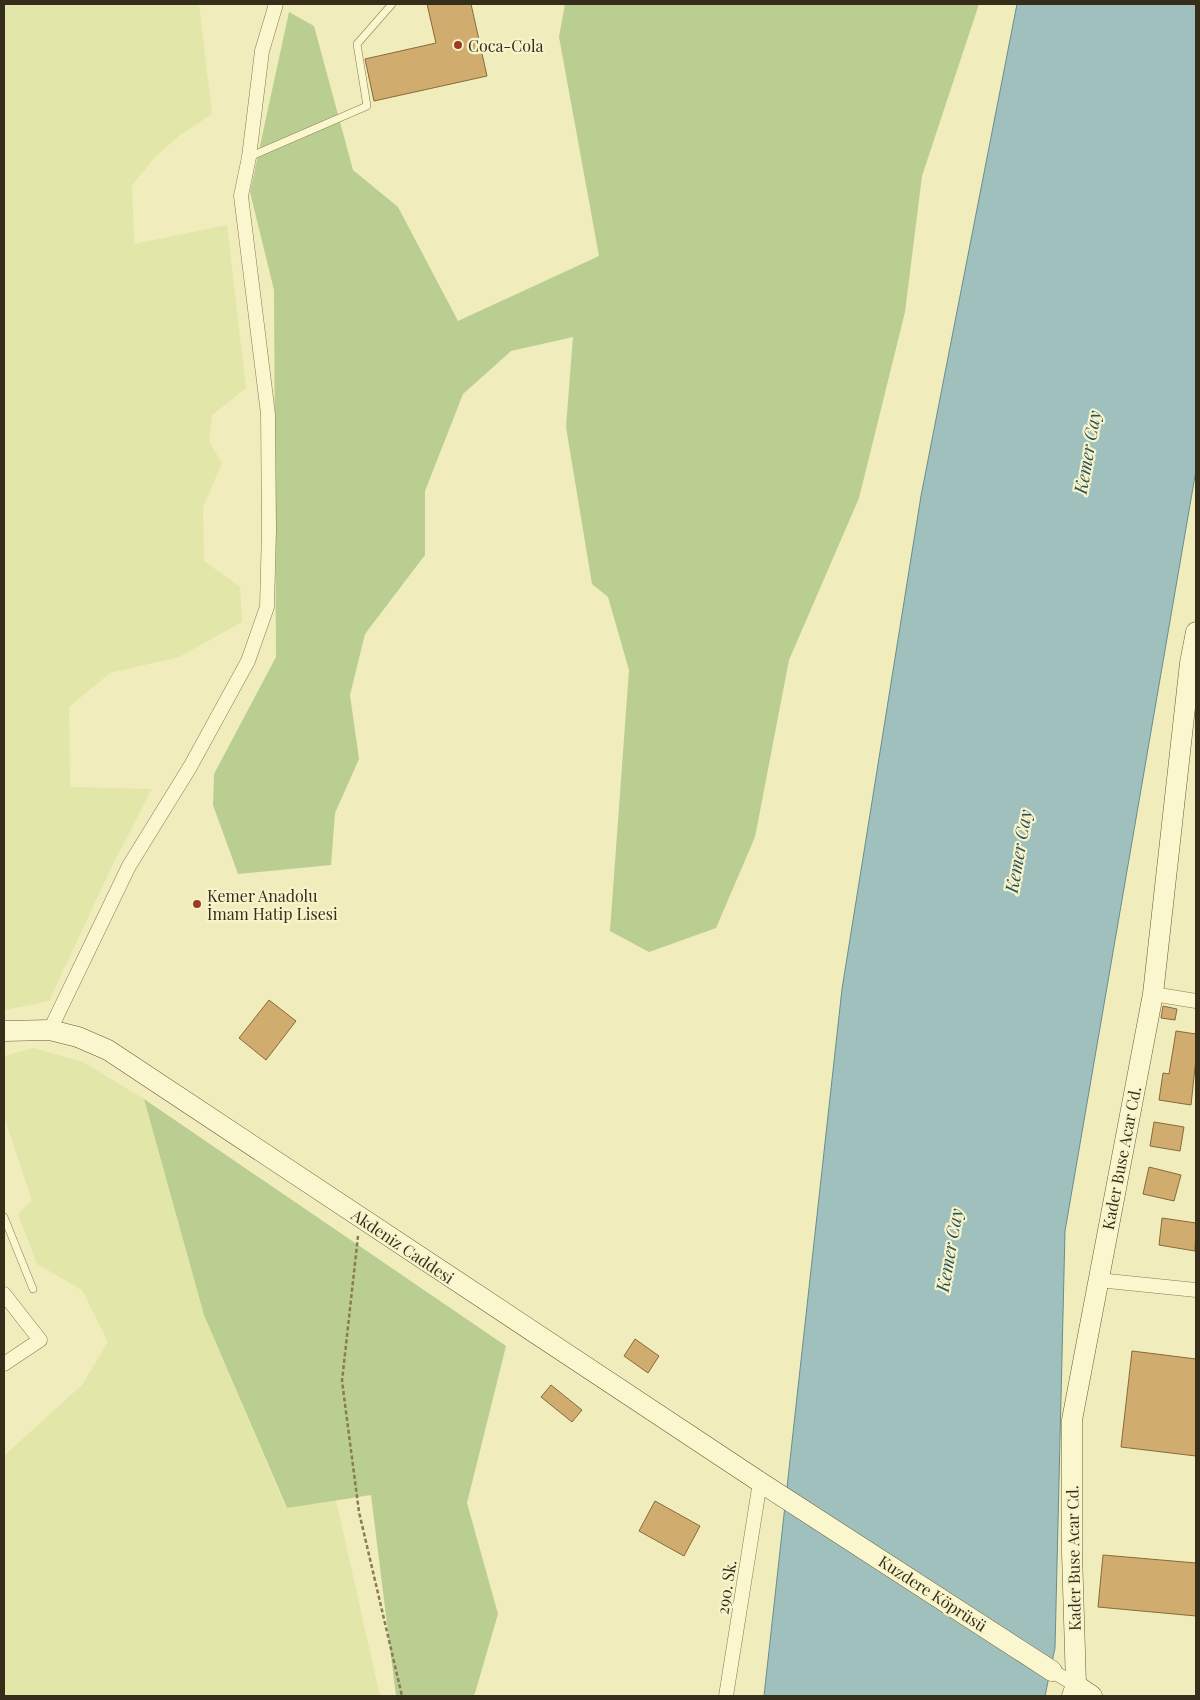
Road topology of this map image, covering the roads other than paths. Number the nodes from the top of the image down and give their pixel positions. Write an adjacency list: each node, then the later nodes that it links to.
1 (276, 4): 3 (street)
2 (392, 4): 3 (lane)
3 (249, 157): 8 (street)
4 (1196, 632): 5 (street, Kader Buse Acar Cd.)
5 (1193, 664): 6 (street, Kader Buse Acar Cd.)
6 (1153, 994): 7 (street); 11 (street, Kader Buse Acar Cd.)
7 (1196, 1001)
8 (50, 1030): 9 (street, Akdeniz Caddesi); 16 (street, Akdeniz Caddesi)
9 (4, 1031)
10 (4, 1217): 12 (lane)
11 (1098, 1280): 13 (street); 19 (street, Kader Buse Acar Cd.)
12 (33, 1289)
13 (1196, 1290)
14 (4, 1294): 15 (street)
15 (4, 1364)
16 (760, 1482): 17 (street, Akdeniz Caddesi); 20 (street, 290. Sk.)
17 (790, 1500): 18 (street, Kuzdere Köprüsü)
18 (1052, 1671): 19 (street, Kuzdere Köprüsü)
19 (1080, 1693)
20 (726, 1696)

